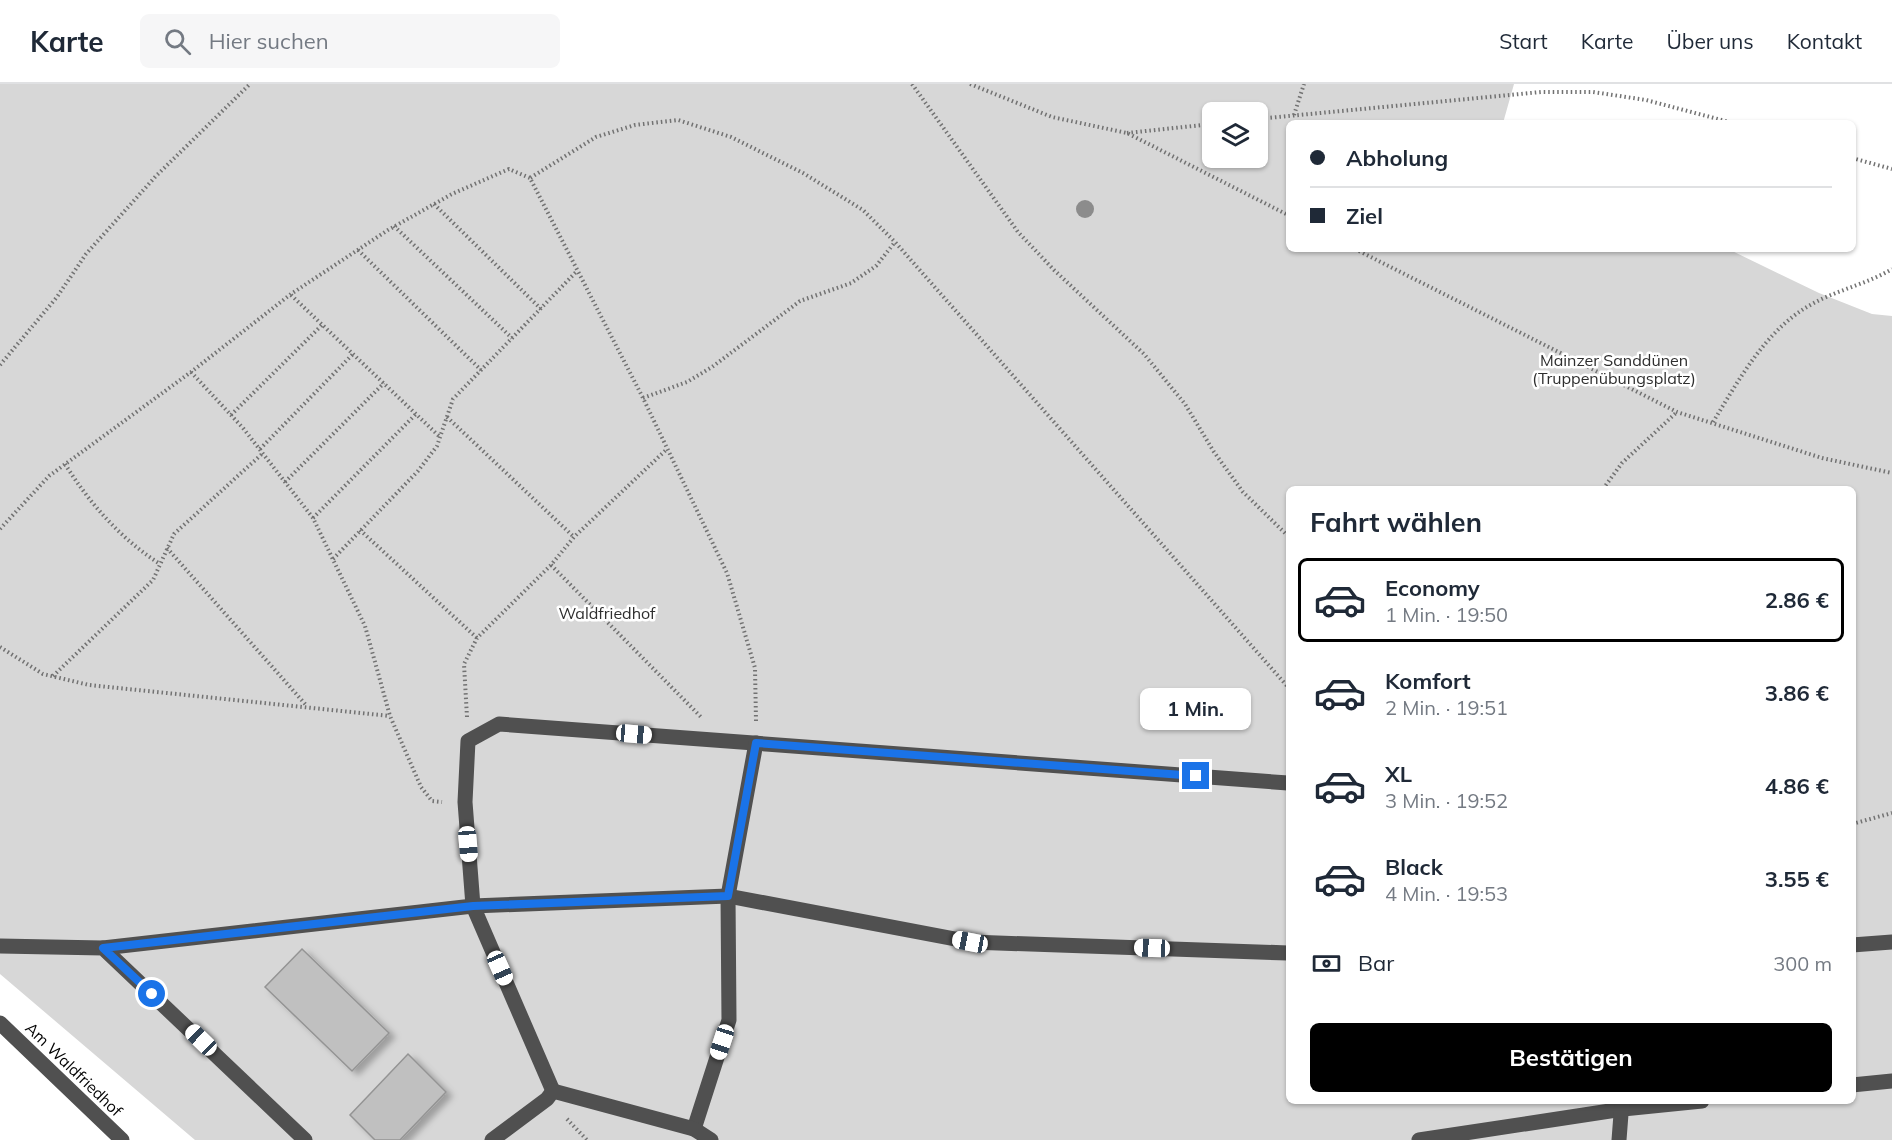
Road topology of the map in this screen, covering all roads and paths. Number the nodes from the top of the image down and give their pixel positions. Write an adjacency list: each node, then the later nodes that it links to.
1 (249, 84): 26 (path)
2 (912, 84): 46 (path)
3 (970, 84): 9 (path)
4 (1304, 84): 5 (path)
5 (1294, 115): 6 (path); 7 (path)
6 (1268, 118)
7 (1721, 120)
8 (1202, 125): 9 (path)
9 (1126, 133): 14 (path)
10 (1856, 159): 11 (path)
11 (1892, 169)
12 (530, 178): 13 (path); 16 (path); 20 (path)
13 (434, 204): 15 (path); 22 (path)
14 (1286, 214)
15 (394, 226): 17 (path); 24 (path)
16 (895, 242): 30 (path); 55 (path)
17 (358, 250): 21 (path); 27 (path)
18 (1361, 252): 31 (path)
19 (1892, 270): 35 (path)
20 (577, 271): 22 (path); 30 (path)
21 (291, 294): 23 (path); 28 (path)
22 (541, 309): 24 (path)
23 (322, 325): 25 (path); 33 (path)
24 (512, 339): 27 (path)
25 (353, 354): 29 (path); 38 (path)
26 (0, 365)
27 (481, 370): 34 (path)
28 (190, 372): 33 (path); 39 (path)
29 (384, 384): 32 (path); 41 (path)
30 (642, 398): 37 (path)
31 (1677, 412): 35 (path); 42 (path)
32 (416, 414): 36 (path); 43 (path)
33 (231, 415): 38 (path)
34 (447, 417): 36 (path); 47 (path)
35 (1713, 422): 40 (path)
36 (440, 437): 45 (path)
37 (667, 449): 47 (path); 60 (path)
38 (261, 451): 41 (path); 48 (path)
39 (65, 464): 44 (path); 50 (path)
40 (1892, 473)
41 (285, 482): 43 (path)
42 (1605, 486)
43 (313, 518): 49 (path)
44 (0, 528)
45 (360, 530): 49 (path); 52 (path)
46 (1286, 534)
47 (574, 537): 51 (path)
48 (167, 548): 50 (path); 56 (path)
49 (333, 559): 57 (path)
50 (160, 564): 54 (path)
51 (551, 566): 52 (path); 59 (path)
52 (477, 638): 58 (path)
53 (0, 647): 54 (path)
54 (53, 677): 56 (path)
55 (1286, 685)
56 (306, 706): 57 (path)
57 (390, 716): 62 (path)
58 (468, 741): 59 (street); 62 (street)
59 (724, 741): 60 (street)
60 (756, 743): 61 (street); 65 (street)
61 (1286, 783)
62 (465, 802): 66 (street)
63 (1892, 813): 64 (path)
64 (1856, 823)
65 (728, 896): 66 (street); 71 (street); 78 (street)
66 (473, 906): 70 (street); 75 (street)
67 (1892, 942): 68 (street)
68 (1856, 945)
69 (0, 946): 70 (street)
70 (103, 948): 80 (street)
71 (1286, 953)
72 (0, 1023): 79 (street, Am Waldfriedhof)
73 (1892, 1081): 74 (street)
74 (1856, 1085)
75 (553, 1091): 78 (street); 81 (street)
76 (1642, 1104): 77 (street)
77 (1622, 1105): 83 (street); 84 (street)
78 (694, 1129): 82 (street)
79 (122, 1140)
80 (305, 1140)
81 (492, 1140)
82 (711, 1140)
83 (1419, 1140)
84 (1619, 1140)

